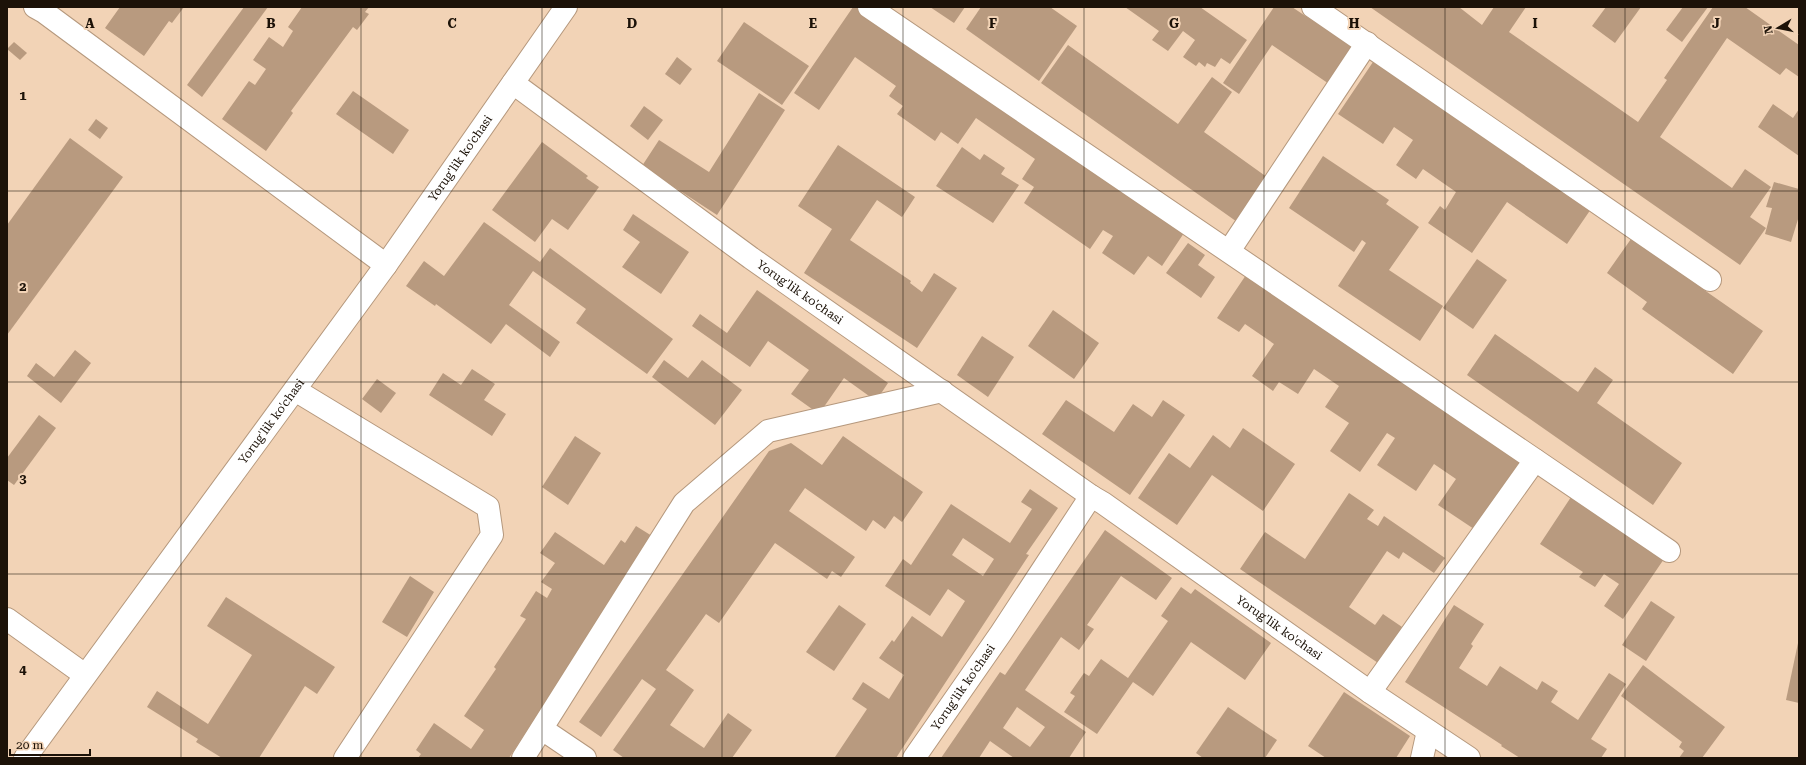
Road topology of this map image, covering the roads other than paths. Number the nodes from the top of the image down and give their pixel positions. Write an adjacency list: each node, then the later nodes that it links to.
1 (566, 7): 6 (street, Yorug'lik ko'chasi)
2 (869, 7): 7 (street)
3 (1314, 7): 5 (street)
4 (42, 9): 8 (street)
5 (1367, 43): 7 (street); 9 (street)
6 (513, 82): 8 (street, Yorug'lik ko'chasi); 11 (street, Yorug'lik ko'chasi)
7 (1229, 251): 12 (street)
8 (386, 265): 10 (street, Yorug'lik ko'chasi)
9 (1710, 280)
10 (295, 390): 16 (street, Yorug'lik ko'chasi); 21 (street)
11 (942, 391): 13 (street, Yorug'lik ko'chasi); 18 (street)
12 (1535, 460): 14 (street); 17 (street)
13 (1091, 496): 17 (street, Yorug'lik ko'chasi); 24 (street, Yorug'lik ko'chasi)
14 (1670, 551)
15 (7, 619): 16 (street)
16 (85, 675): 20 (street, Yorug'lik ko'chasi)
17 (1370, 692): 19 (street, Yorug'lik ko'chasi)
18 (542, 729): 22 (street); 23 (street)
19 (1428, 731): 25 (street); 26 (street, Yorug'lik ko'chasi)
20 (25, 758)
21 (345, 758)
22 (523, 758)
23 (585, 758)
24 (914, 758)
25 (1422, 758)
26 (1469, 758)

